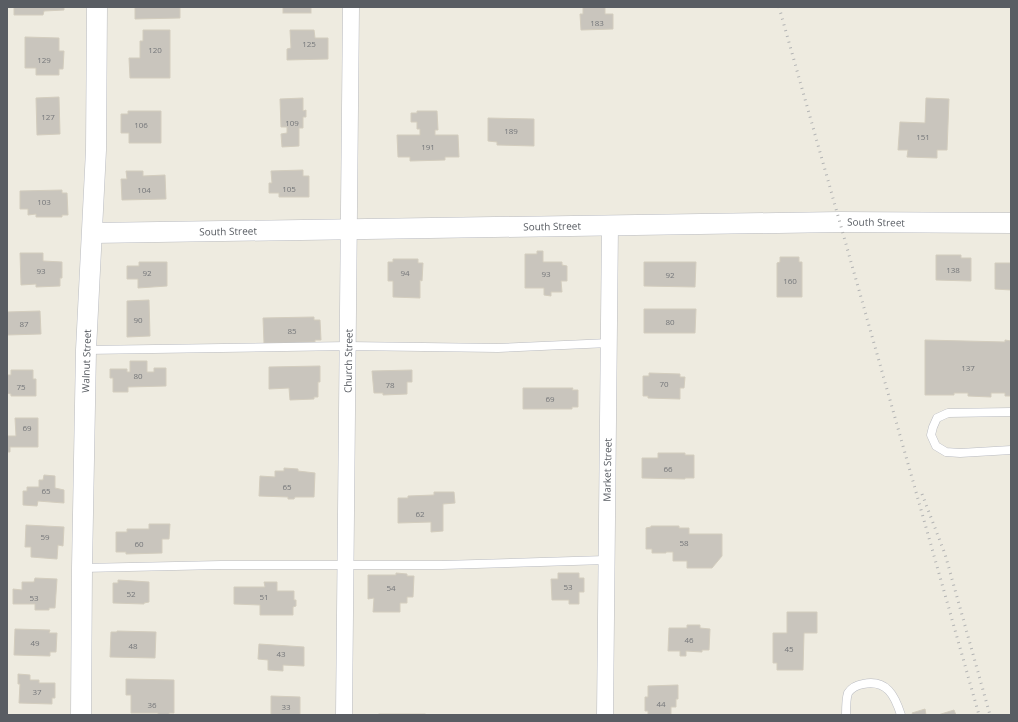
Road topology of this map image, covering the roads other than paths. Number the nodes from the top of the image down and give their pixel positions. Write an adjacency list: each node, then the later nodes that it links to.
1 (97, 7): 6 (street, Walnut Street)
2 (351, 7): 5 (street, Church Street)
3 (1011, 223): 4 (street, South Street)
4 (610, 225): 5 (street, South Street); 7 (street, Market Street)
5 (349, 229): 6 (street, South Street); 8 (street, Church Street)
6 (93, 233): 9 (street, Walnut Street)
7 (609, 343): 8 (lane); 12 (street, Market Street)
8 (348, 346): 9 (lane); 13 (street, Church Street)
9 (86, 350): 14 (street, Walnut Street)
10 (1011, 412): 11 (lane)
11 (1011, 450)
12 (606, 560): 13 (lane); 17 (street, Market Street)
13 (346, 565): 14 (lane); 16 (street, Church Street)
14 (82, 568): 15 (street, Walnut Street)
15 (81, 715)
16 (344, 715)
17 (605, 715)
18 (846, 715): 19 (lane)
19 (901, 715)

